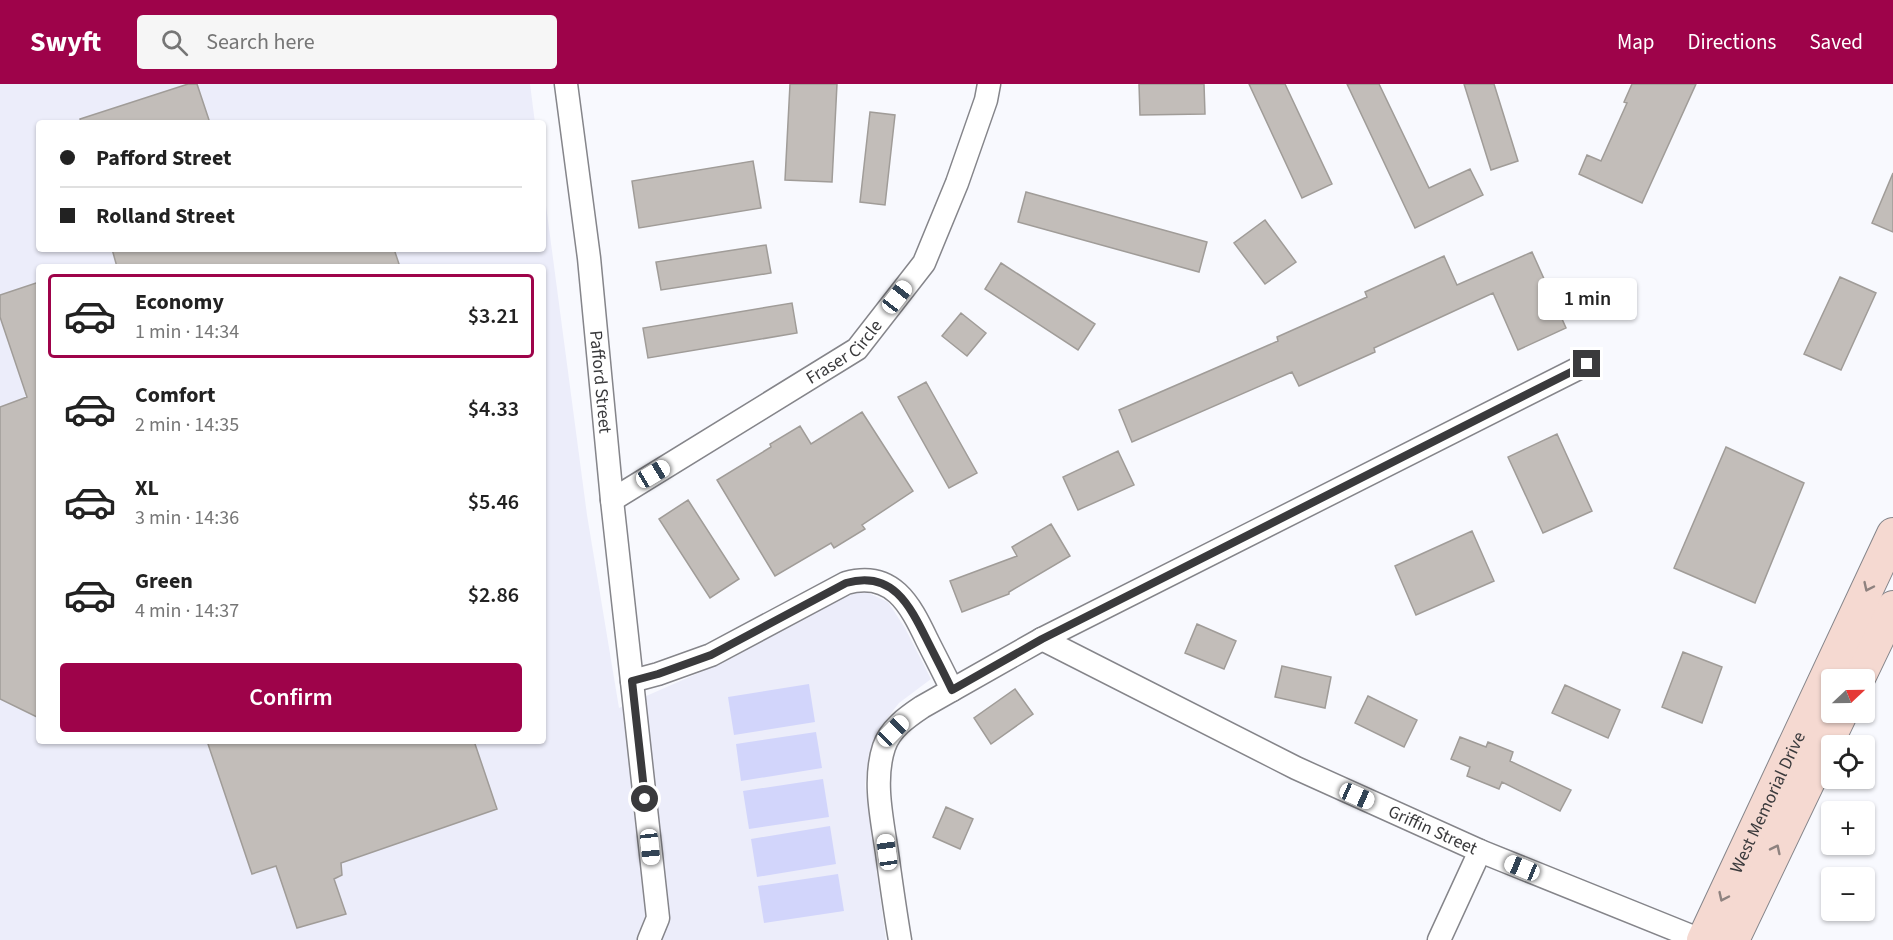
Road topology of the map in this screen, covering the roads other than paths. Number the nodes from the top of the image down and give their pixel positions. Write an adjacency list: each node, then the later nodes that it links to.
1 (566, 84): 4 (street, Pafford Street)
2 (989, 84): 4 (street, Fraser Circle)
3 (1587, 364): 7 (street)
4 (612, 500): 9 (street, Pafford Street)
5 (1893, 534): 16 (main road, West Memorial Drive, one-way to 16)
6 (1893, 607): 8 (main road)
7 (1042, 639): 10 (street); 12 (street, Griffin Street)
8 (1863, 669)
9 (632, 681): 10 (street); 13 (street, Pafford Street)
10 (952, 690): 14 (street)
11 (1837, 723): 17 (main road, West Memorial Drive, one-way to 11)
12 (1480, 851): 15 (street); 16 (street, Griffin Street)
13 (649, 940)
14 (900, 940)
15 (1440, 940)
16 (1702, 940)
17 (1733, 940)

